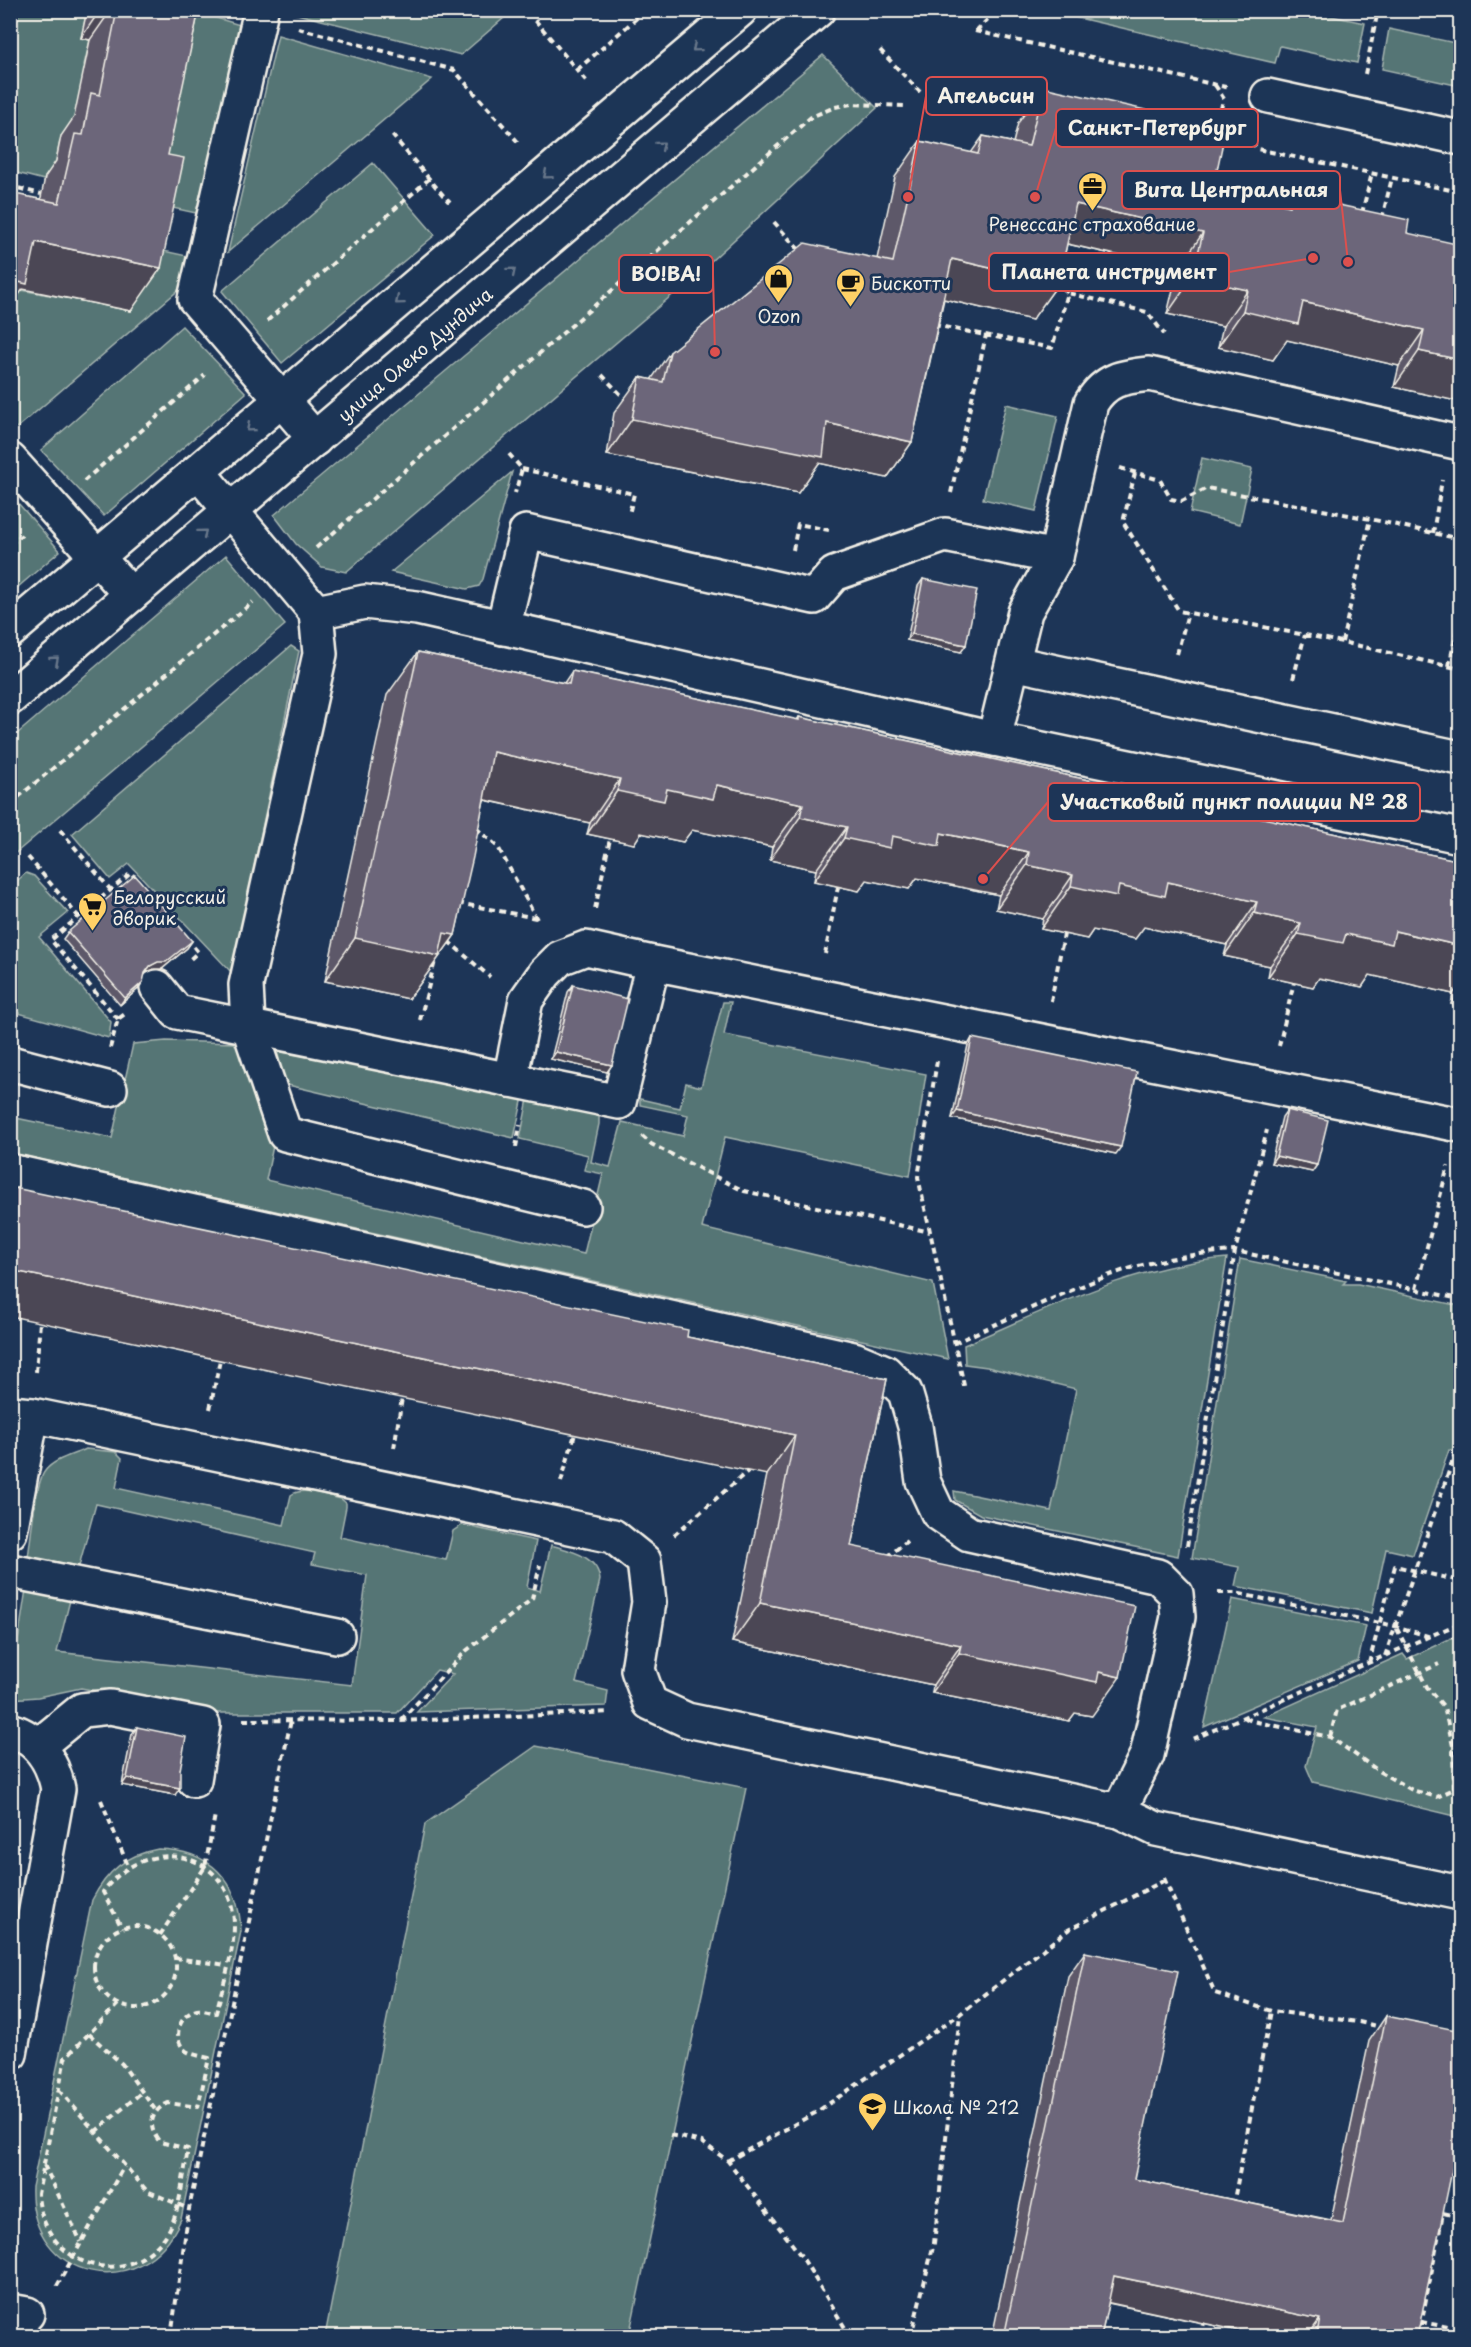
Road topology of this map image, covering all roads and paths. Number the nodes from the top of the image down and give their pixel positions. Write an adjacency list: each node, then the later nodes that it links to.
1 (646, 10): 9 (path)
2 (740, 10): 42 (street, one-way to 42)
3 (818, 10): 44 (street, улица Олеко Дундича, one-way to 3)
4 (997, 10): 11 (path)
5 (1378, 10): 20 (path)
6 (260, 14): 26 (path); 42 (street)
7 (535, 20): 9 (path)
8 (880, 50): 15 (path)
9 (577, 69): 10 (path)
10 (588, 82): 13 (path); 14 (path)
11 (1214, 84): 12 (path); 17 (path)
12 (1226, 87): 16 (path); 17 (path)
13 (579, 90)
14 (594, 90)
15 (920, 92)
16 (1269, 96): 20 (street)
17 (1223, 98): 19 (path); 24 (path)
18 (904, 106): 58 (path)
19 (1229, 106)
20 (1357, 115): 25 (street)
21 (1246, 132): 28 (path)
22 (526, 134): 26 (path)
23 (392, 135): 33 (path)
24 (1215, 137)
25 (1461, 138)
26 (518, 142): 27 (path)
27 (509, 149)
28 (1372, 173): 29 (path); 34 (path)
29 (1392, 178): 31 (path); 36 (path)
30 (10, 183): 32 (path)
31 (1461, 192)
32 (41, 194)
33 (456, 194)
34 (1361, 218)
35 (774, 222): 37 (path)
36 (1381, 224)
37 (802, 253)
38 (1054, 278): 39 (path)
39 (1068, 293)
40 (986, 335): 51 (path)
41 (602, 375): 43 (path)
42 (282, 401): 44 (street); 49 (street, one-way to 49)
43 (634, 408)
44 (315, 439): 52 (street, улица Олеко Дундича)
45 (1461, 443): 57 (street)
46 (10, 460): 56 (street)
47 (522, 469): 55 (path)
48 (1121, 469): 50 (path)
49 (198, 472): 52 (street); 56 (street)
50 (1135, 473): 53 (path); 61 (path)
51 (951, 495)
52 (231, 510): 58 (street); 59 (street, улица Олеко Дундича, one-way to 52)
53 (1370, 519): 54 (path); 66 (path)
54 (1461, 539)
55 (620, 553): 57 (street); 63 (street)
56 (98, 556): 59 (street); 64 (street)
57 (1056, 558): 68 (street)
58 (284, 576): 60 (street); 75 (path)
59 (131, 595): 72 (street, улица Олеко Дундича, one-way to 59)
60 (315, 612): 63 (street); 100 (street)
61 (1188, 613): 65 (path); 67 (path)
62 (1461, 616): 69 (path)
63 (503, 628): 73 (street)
64 (10, 631)
65 (1305, 635): 66 (path); 71 (path)
66 (1342, 642): 69 (path)
67 (1178, 651)
68 (1013, 663): 73 (street); 74 (street)
69 (1449, 666): 70 (path)
70 (1461, 669)
71 (1294, 674)
72 (10, 698)
73 (994, 739): 78 (street)
74 (1461, 758)
75 (10, 804)
76 (474, 826): 87 (path)
77 (60, 830): 83 (path)
78 (1461, 836)
79 (610, 839): 92 (path)
80 (28, 857): 86 (path)
81 (138, 881): 83 (path)
82 (838, 887): 98 (path)
83 (111, 890): 84 (path); 86 (path)
84 (115, 895)
85 (449, 901): 87 (path)
86 (79, 916): 88 (path); 97 (path)
87 (536, 918): 92 (path)
88 (83, 922)
89 (1064, 934): 102 (path)
90 (183, 935): 97 (path)
91 (441, 935): 95 (path)
92 (573, 953): 94 (street); 104 (street)
93 (436, 958): 101 (path)
94 (653, 963): 98 (street); 107 (street)
95 (492, 978)
96 (1293, 982): 105 (path)
97 (157, 987): 100 (street)
98 (817, 996): 99 (street)
99 (944, 1022): 102 (street); 112 (path)
100 (248, 1025): 104 (street); 110 (street)
101 (419, 1026)
102 (1043, 1041): 105 (street)
103 (10, 1063): 106 (street)
104 (520, 1082): 107 (street); 110 (path)
105 (1274, 1088): 108 (street); 113 (path)
106 (110, 1089)
107 (619, 1102): 112 (path)
108 (1460, 1125): 114 (path)
109 (10, 1171): 127 (street)
110 (506, 1189): 111 (street)
111 (583, 1207)
112 (930, 1232): 117 (path)
113 (1235, 1251): 114 (path); 117 (path); 136 (path)
114 (1416, 1289): 115 (path)
115 (1461, 1299)
116 (40, 1322): 121 (path)
117 (954, 1343): 119 (path)
118 (220, 1360): 123 (path)
119 (964, 1390)
120 (402, 1398): 126 (path)
121 (21, 1414): 123 (street); 129 (street)
122 (575, 1434): 128 (path)
123 (201, 1450): 126 (street)
124 (1456, 1451): 134 (path)
125 (748, 1471): 132 (path)
126 (386, 1488): 128 (street)
127 (938, 1513): 131 (path); 136 (street)
128 (550, 1521): 132 (street)
129 (10, 1532)
130 (542, 1554): 150 (path)
131 (884, 1560)
132 (644, 1561): 156 (street)
133 (10, 1571): 139 (street)
134 (1415, 1571): 135 (path); 138 (path); 143 (path)
135 (1461, 1581)
136 (1176, 1594): 138 (path); 153 (street)
137 (1461, 1623): 140 (path)
138 (1395, 1626): 140 (path); 141 (path); 142 (path)
139 (337, 1636)
140 (1431, 1637): 141 (path)
141 (1406, 1647): 142 (path); 145 (path)
142 (1386, 1656): 143 (path)
143 (1369, 1663): 147 (path)
144 (1439, 1664): 145 (path)
145 (1419, 1673): 151 (path); 151 (path)
146 (604, 1714): 150 (path)
147 (1245, 1718): 151 (path); 153 (path)
148 (233, 1720): 149 (path)
149 (291, 1720): 150 (path); 181 (path)
150 (401, 1721)
151 (1330, 1737)
152 (24, 1738): 154 (street); 171 (street)
153 (1147, 1755): 156 (street)
154 (194, 1779)
155 (98, 1794): 158 (path)
156 (1119, 1810): 157 (street)
157 (1156, 1829): 160 (path); 161 (street)
158 (128, 1866): 159 (path); 162 (path)
159 (205, 1868): 163 (path); 165 (path)
160 (1165, 1880): 167 (path); 168 (path)
161 (1461, 1893)
162 (122, 1929): 163 (path); 166 (path)
163 (160, 1935): 164 (path)
164 (175, 1958): 165 (path); 166 (path)
165 (227, 1965): 174 (path)
166 (118, 2004): 170 (path)
167 (1271, 2012): 169 (path); 182 (path)
168 (960, 2014): 177 (path); 192 (path)
169 (1381, 2027)
170 (89, 2034): 172 (path); 173 (path)
171 (10, 2054)
172 (58, 2090): 175 (path); 178 (path)
173 (142, 2092): 174 (path); 175 (path)
174 (156, 2111): 180 (path)
175 (95, 2132): 179 (path)
176 (670, 2135): 177 (path)
177 (728, 2161): 191 (path)
178 (43, 2163): 184 (path); 185 (path)
179 (124, 2166): 180 (path); 184 (path)
180 (177, 2204): 181 (path); 185 (path)
181 (189, 2209): 190 (path)
182 (1231, 2214)
183 (1461, 2217): 187 (path)
184 (82, 2243): 185 (path)
185 (74, 2258)
186 (1415, 2321): 187 (path)
187 (1422, 2322): 189 (path); 194 (path)
188 (1203, 2323): 193 (path)
189 (1459, 2329)
190 (171, 2337)
191 (850, 2337)
192 (911, 2337)
193 (1200, 2337)
194 (1419, 2337)

